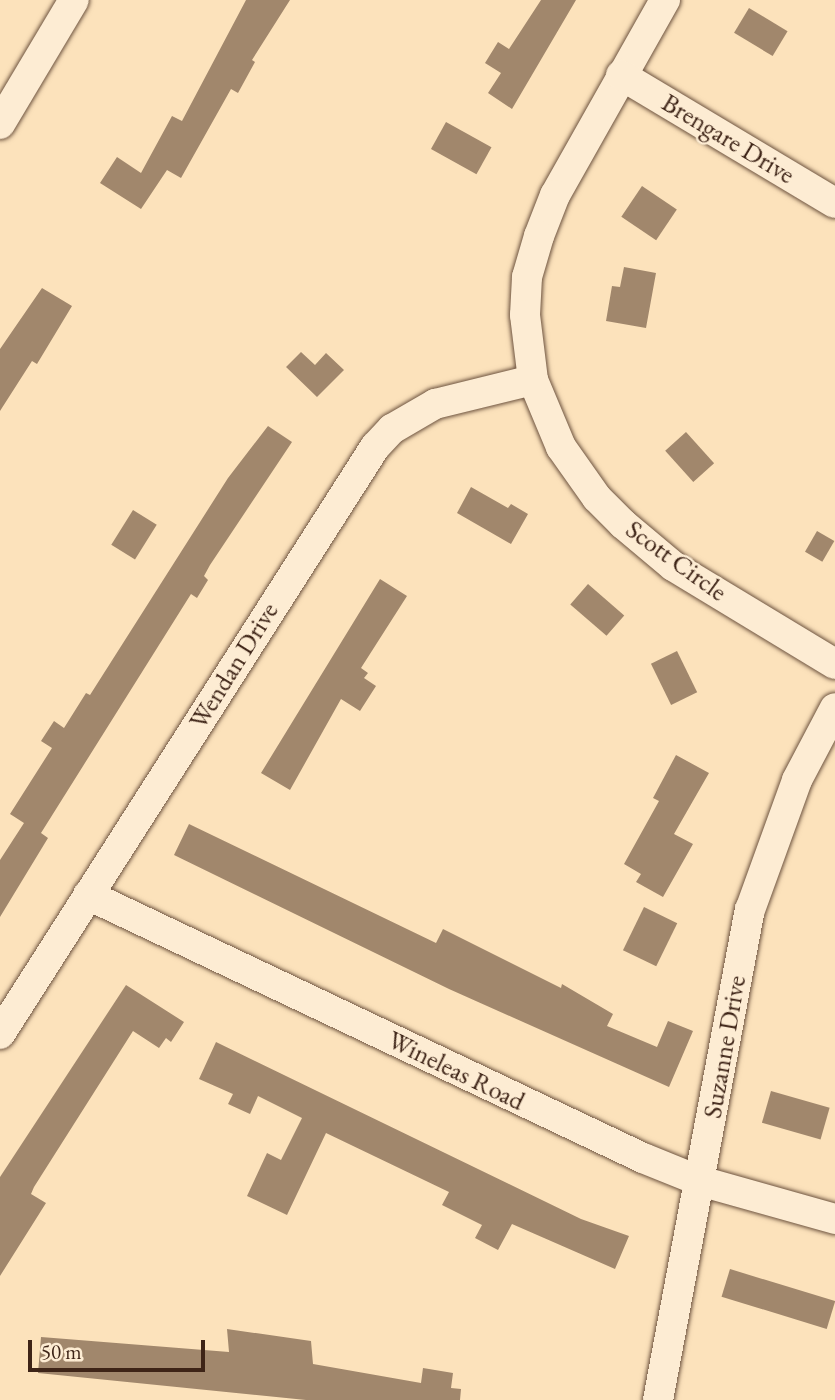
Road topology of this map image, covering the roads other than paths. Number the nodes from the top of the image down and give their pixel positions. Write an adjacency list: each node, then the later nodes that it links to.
1 (74, 0): 4 (street)
2 (664, 0): 3 (street, Scott Circle)
3 (621, 75): 5 (street, Brengare Drive); 6 (street, Scott Circle)
4 (0, 124)
5 (835, 203)
6 (533, 380): 7 (street, Scott Circle); 9 (street, Wendan Drive)
7 (835, 664)
8 (835, 708): 11 (street, Suzanne Drive)
9 (88, 895): 10 (street, Wendan Drive); 11 (street, Wineleas Road)
10 (0, 1034)
11 (701, 1181): 12 (street, Wineleas Road); 13 (street, Suzanne Drive)
12 (835, 1219)
13 (658, 1400)

